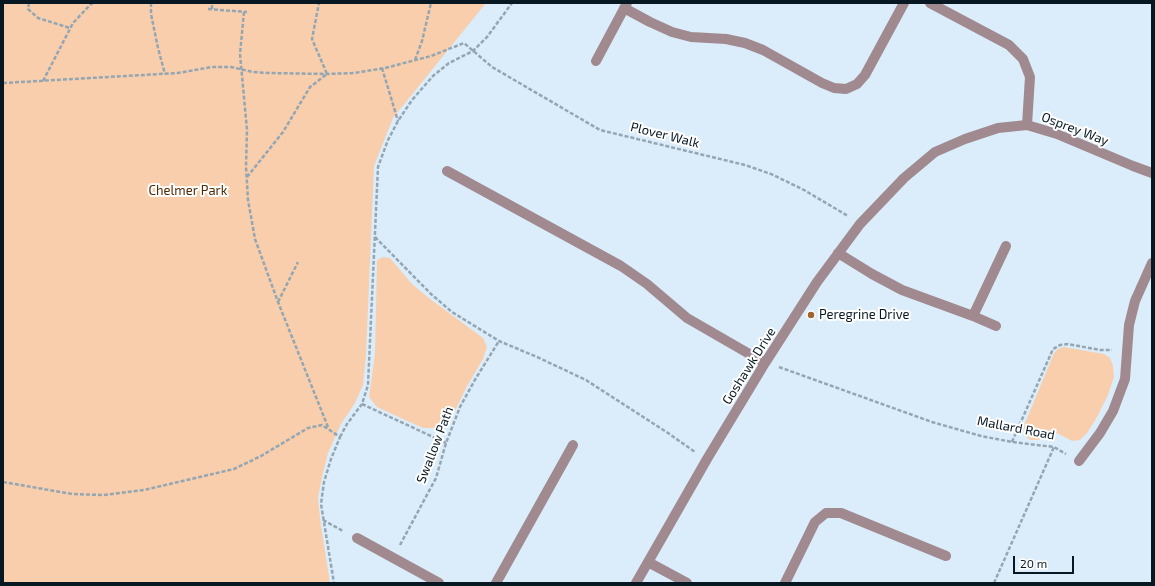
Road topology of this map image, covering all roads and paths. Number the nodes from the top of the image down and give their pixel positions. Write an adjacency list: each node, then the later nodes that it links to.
1 (29, 3): 13 (path)
2 (93, 3): 13 (path)
3 (151, 3): 19 (path)
4 (212, 3): 12 (path)
5 (319, 3): 20 (path)
6 (431, 3): 15 (path)
7 (512, 3): 14 (path)
8 (904, 3): 10 (street)
9 (930, 3): 24 (street)
10 (626, 5): 16 (street)
11 (208, 9): 12 (path)
12 (212, 9): 18 (path)
13 (70, 28): 21 (path)
14 (473, 51): 15 (path); 23 (path); 29 (path, Plover Walk)
15 (415, 60): 17 (path)
16 (596, 61)
17 (382, 68): 20 (path); 23 (path)
18 (240, 69): 19 (path); 20 (path); 27 (path)
19 (165, 74): 21 (path)
20 (327, 74): 27 (path)
21 (43, 81): 22 (path)
22 (3, 83)
23 (398, 121): 30 (path)
24 (1026, 125): 26 (street, Osprey Way); 28 (street, Osprey Way)
25 (448, 171): 40 (street)
26 (1152, 173)
27 (246, 177): 35 (path)
28 (904, 178): 29 (street, Goshawk Drive)
29 (860, 224): 32 (street, Goshawk Drive)
30 (375, 237): 38 (path); 41 (path)
31 (1006, 246): 36 (street)
32 (838, 252): 36 (street); 40 (street, Goshawk Drive)
33 (298, 262): 35 (path)
34 (1152, 263): 39 (street)
35 (278, 302): 42 (path)
36 (973, 316): 37 (street)
37 (996, 326)
38 (499, 341): 45 (path, Swallow Path); 48 (path)
39 (1127, 351): 44 (path); 49 (street)
40 (765, 363): 44 (path, Mallard Road); 48 (street, Goshawk Drive)
41 (362, 404): 43 (path); 45 (path)
42 (328, 428): 43 (path); 50 (path)
43 (340, 438): 51 (path)
44 (1012, 442): 47 (path, Mallard Road)
45 (446, 443): 54 (path, Swallow Path)
46 (573, 445): 58 (street)
47 (1054, 447): 49 (path, Mallard Road); 62 (path)
48 (707, 459): 55 (street, Goshawk Drive)
49 (1079, 461)
50 (3, 482)
51 (323, 520): 52 (path); 56 (path)
52 (357, 538): 54 (street)
53 (946, 556): 61 (street)
54 (393, 557): 57 (street)
55 (648, 562): 59 (street, Goshawk Drive); 60 (street)
56 (334, 583)
57 (439, 583)
58 (496, 583)
59 (636, 583)
60 (687, 583)
61 (785, 583)
62 (994, 583)

